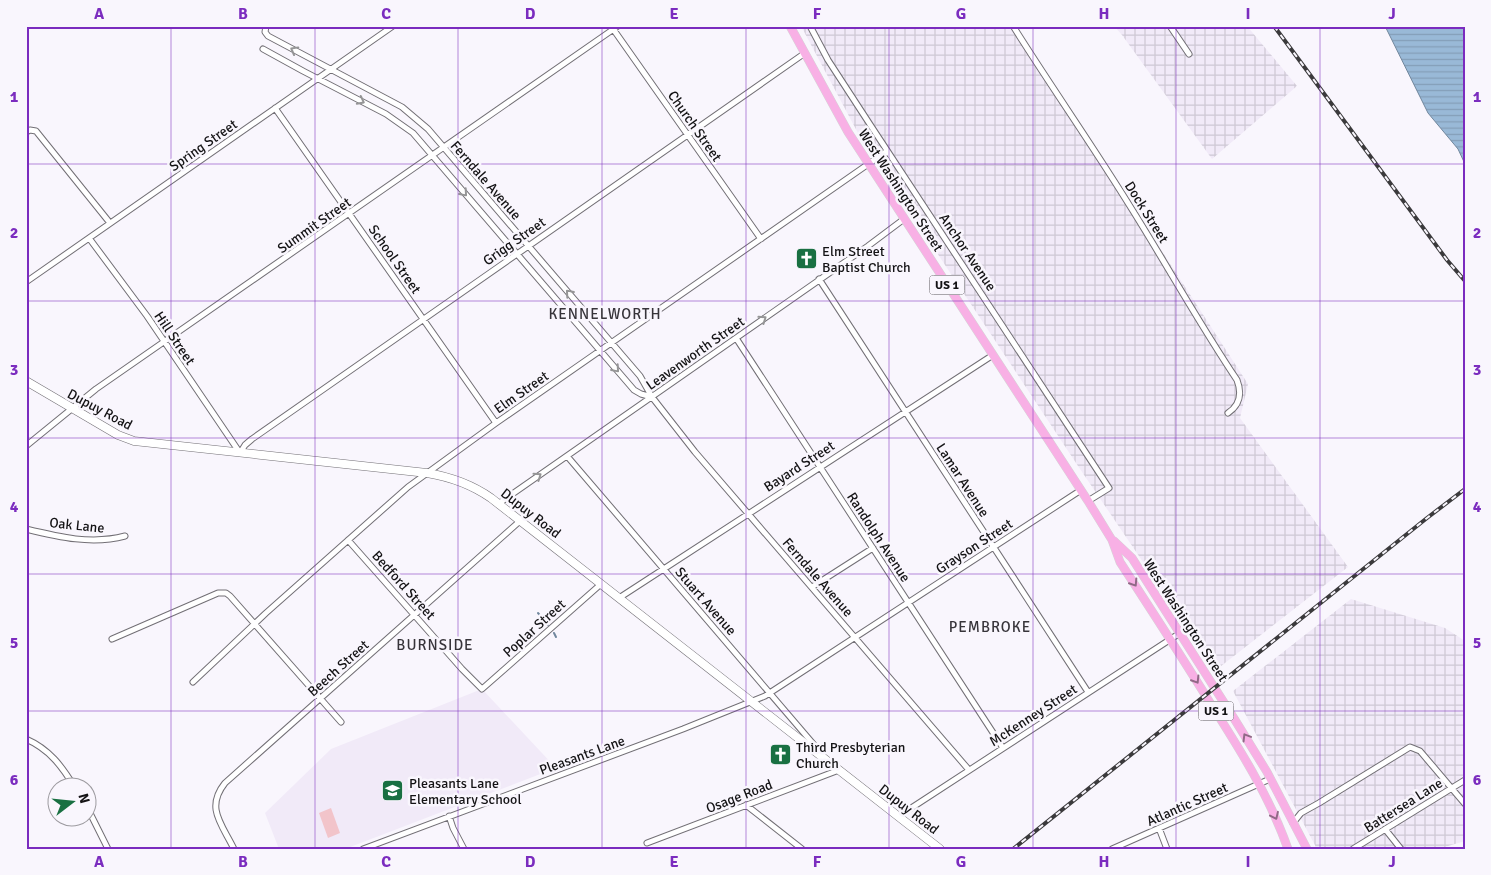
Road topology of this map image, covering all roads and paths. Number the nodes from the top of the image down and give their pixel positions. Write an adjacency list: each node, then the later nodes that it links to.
1 (266, 26): 11 (street, Ferndale Avenue, one-way to 1)
2 (392, 26): 11 (street, Spring Street)
3 (790, 26): 9 (main road, West Washington Street / US 1)
4 (810, 26): 17 (street, Anchor Avenue)
5 (1012, 26): 39 (street, Dock Street)
6 (1170, 26): 10 (street)
7 (614, 27): 15 (street, Church Street); 16 (street, Summit Street)
8 (263, 49): 12 (street, Ferndale Avenue)
9 (805, 53): 15 (street, Grigg Street); 19 (main road, West Washington Street / US 1)
10 (1189, 54)
11 (330, 70): 12 (street, Spring Street); 16 (street, Ferndale Avenue)
12 (317, 79): 13 (street, Spring Street); 18 (street, Ferndale Avenue, one-way to 18)
13 (275, 108): 20 (street, School Street); 22 (street, Spring Street)
14 (26, 132): 22 (street)
15 (687, 135): 24 (street, Church Street); 25 (street, Grigg Street)
16 (444, 148): 18 (street, Summit Street); 25 (street, Ferndale Avenue)
17 (888, 151): 19 (street, Elm Street); 47 (street, Anchor Avenue)
18 (432, 155): 20 (street, Summit Street); 26 (street, Ferndale Avenue, one-way to 26)
19 (868, 164): 21 (main road, West Washington Street / US 1); 24 (street, Elm Street)
20 (349, 214): 29 (street, School Street); 31 (street, Summit Street)
21 (904, 218): 27 (street, Leavenworth Street); 34 (main road, West Washington Street / US 1)
22 (110, 223): 23 (street, Spring Street)
23 (89, 238): 28 (street, Spring Street); 31 (street, Hill Street)
24 (761, 238): 32 (street, Elm Street)
25 (528, 246): 26 (street, Grigg Street); 32 (street, Ferndale Avenue, one-way to 25)
26 (516, 253): 29 (street, Grigg Street); 33 (street, Ferndale Avenue)
27 (819, 279): 30 (street, Leavenworth Street, one-way to 27); 38 (street, Lamar Avenue)
28 (26, 282)
29 (422, 320): 40 (street, School Street); 42 (street, Grigg Street)
30 (736, 338): 36 (street, Leavenworth Street); 44 (street, Randolph Avenue)
31 (165, 342): 37 (street, Summit Street); 42 (street, Hill Street)
32 (612, 344): 33 (street, Elm Street); 36 (street, Ferndale Avenue)
33 (600, 351): 36 (street, Ferndale Avenue, one-way to 36); 40 (street, Elm Street)
34 (993, 354): 38 (street, Bayard Street); 46 (main road, West Washington Street / US 1)
35 (26, 382): 37 (street, Dupuy Road)
36 (652, 397): 43 (street, Leavenworth Street); 49 (street, Ferndale Avenue)
37 (72, 408): 41 (street, Summit Street); 42 (street, Dupuy Road)
38 (904, 411): 44 (street, Bayard Street); 55 (street, Lamar Avenue)
39 (1228, 413)
40 (496, 423): 45 (street, Elm Street)
41 (26, 446)
42 (240, 453): 45 (street, Dupuy Road)
43 (567, 456): 48 (street, Leavenworth Street, one-way to 43); 57 (street, Stuart Avenue)
44 (820, 466): 49 (street, Bayard Street); 56 (street, Randolph Avenue)
45 (427, 473): 48 (street, Dupuy Road); 53 (street, Elm Street)
46 (1081, 490): 47 (main road, West Washington Street / US 1); 55 (street, Grayson Street)
47 (1088, 501): 54 (main road, West Washington Street / US 1)
48 (498, 504): 50 (street, Dupuy Road)
49 (749, 513): 57 (street, Bayard Street); 59 (street, Ferndale Avenue)
50 (520, 521): 58 (street, Dupuy Road); 62 (street, Beech Street)
51 (26, 530): 52 (street, Oak Lane)
52 (126, 536)
53 (348, 540): 62 (street, Bedford Street); 63 (street, Elm Street)
54 (1112, 540): 64 (main road, West Washington Street / US 1); 67 (main road, West Washington Street / US 1, one-way to 67)
55 (993, 547): 61 (street, Grayson Street); 71 (street, Lamar Avenue)
56 (873, 548): 59 (street); 61 (street, Randolph Avenue)
57 (664, 568): 60 (street, Bayard Street); 70 (street, Stuart Avenue)
58 (600, 584): 60 (street, Dupuy Road); 69 (street, Poplar Street)
59 (812, 587): 65 (street, Ferndale Avenue)
60 (619, 598): 73 (street, Dupuy Road)
61 (908, 602): 65 (street, Grayson Street); 76 (street, Randolph Avenue)
62 (415, 615): 69 (street, Bedford Street); 72 (street, Beech Street)
63 (254, 624): 66 (street); 68 (street, Elm Street); 72 (street)
64 (1180, 633): 67 (street, McKenney Street); 81 (main road, West Washington Street / US 1, one-way to 64)
65 (854, 637): 70 (street, Grayson Street); 79 (street, Ferndale Avenue)
66 (112, 639)
67 (1170, 639): 71 (street, McKenney Street); 83 (main road, West Washington Street / US 1, one-way to 83)
68 (193, 682)
69 (482, 689)
70 (770, 692): 73 (street, Grayson Street); 77 (street, Stuart Avenue)
71 (1088, 692): 76 (street, McKenney Street)
72 (320, 699): 74 (street); 95 (street, Beech Street)
73 (752, 702): 77 (street, Dupuy Road); 87 (street, Pleasants Lane)
74 (341, 722)
75 (26, 739): 80 (street)
76 (1003, 748): 79 (street, McKenney Street)
77 (828, 761): 78 (street, Dupuy Road)
78 (839, 770): 86 (street, Osage Road); 88 (street, Dupuy Road)
79 (969, 770): 88 (street, McKenney Street)
80 (68, 778)
81 (1270, 779): 83 (street, Atlantic Street); 89 (main road, West Washington Street / US 1)
82 (1465, 780): 84 (street, Battersea Lane)
83 (1260, 784): 91 (street, Atlantic Street); 102 (main road, US 1, one-way to 102)
84 (1451, 788): 85 (street); 89 (street); 92 (street, Battersea Lane)
85 (1465, 804)
86 (746, 805): 93 (street, Osage Road); 98 (street)
87 (449, 816): 96 (street, Pleasants Lane); 97 (street)
88 (899, 816): 99 (street, Dupuy Road)
89 (1293, 822): 103 (main road, West Washington Street / US 1)
90 (98, 828): 94 (street)
91 (1159, 828): 100 (street, Atlantic Street); 101 (street)
92 (1385, 829): 104 (street, Battersea Lane); 105 (street)
93 (646, 843)
94 (108, 849)
95 (234, 849)
96 (363, 849)
97 (464, 849)
98 (802, 849)
99 (940, 849)
100 (1112, 849)
101 (1167, 849)
102 (1288, 849)
103 (1307, 849)
104 (1354, 849)
105 (1401, 849)

